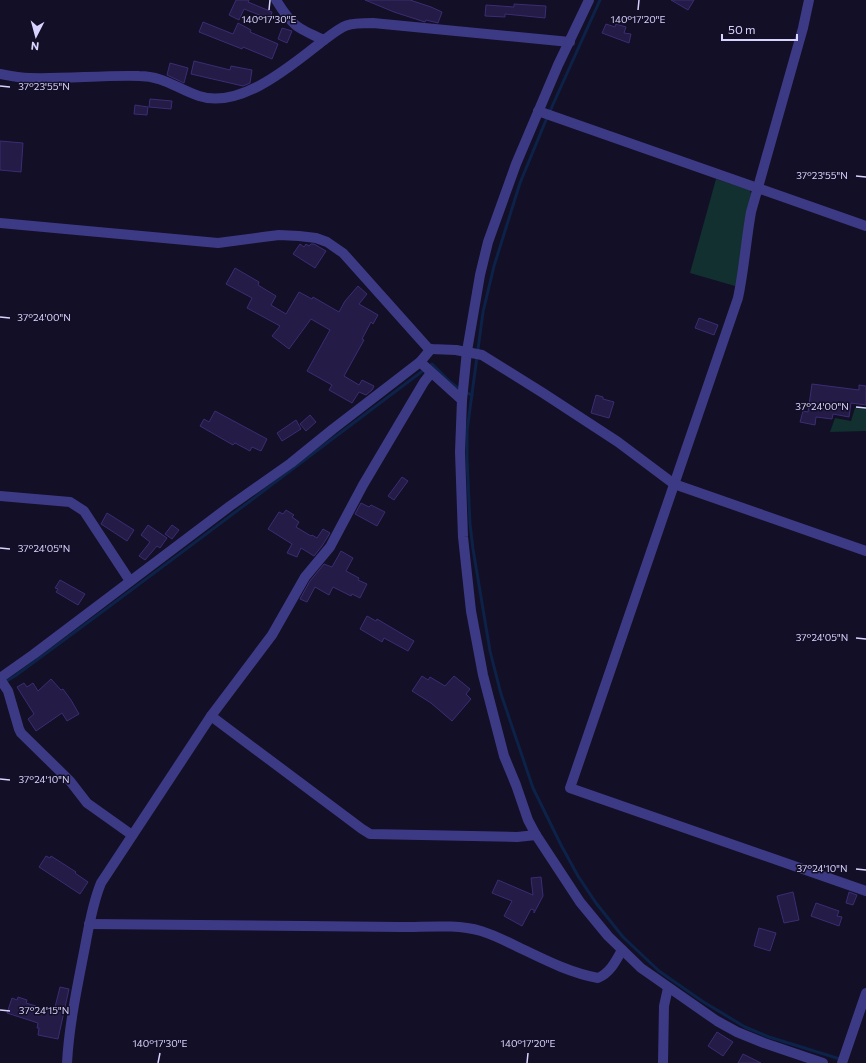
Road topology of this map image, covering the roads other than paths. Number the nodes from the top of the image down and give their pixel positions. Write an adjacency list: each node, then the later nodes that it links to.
1 (276, 0): 4 (street)
2 (589, 0): 5 (street)
3 (809, 0): 8 (street)
4 (324, 40): 5 (street); 6 (street)
5 (570, 42): 7 (street)
6 (0, 74)
7 (544, 114): 8 (street); 12 (street)
8 (757, 189): 10 (street); 16 (street)
9 (0, 223): 11 (street)
10 (866, 226)
11 (431, 349): 12 (street); 13 (street)
12 (474, 353): 15 (street); 16 (street)
13 (420, 362): 14 (street); 19 (street)
14 (431, 373): 15 (street); 21 (street)
15 (462, 400): 23 (street)
16 (674, 484): 18 (street); 24 (street)
17 (0, 496): 19 (street)
18 (866, 551)
19 (130, 581): 20 (street)
20 (0, 679): 22 (street)
21 (211, 716): 22 (street); 23 (street)
22 (132, 835): 25 (street)
23 (536, 835): 26 (street)
24 (866, 891)
25 (89, 924): 26 (street); 29 (street)
26 (622, 950): 27 (street)
27 (668, 988): 30 (street); 31 (street)
28 (866, 993): 32 (street)
29 (67, 1063)
30 (663, 1063)
31 (823, 1063)
32 (842, 1063)

